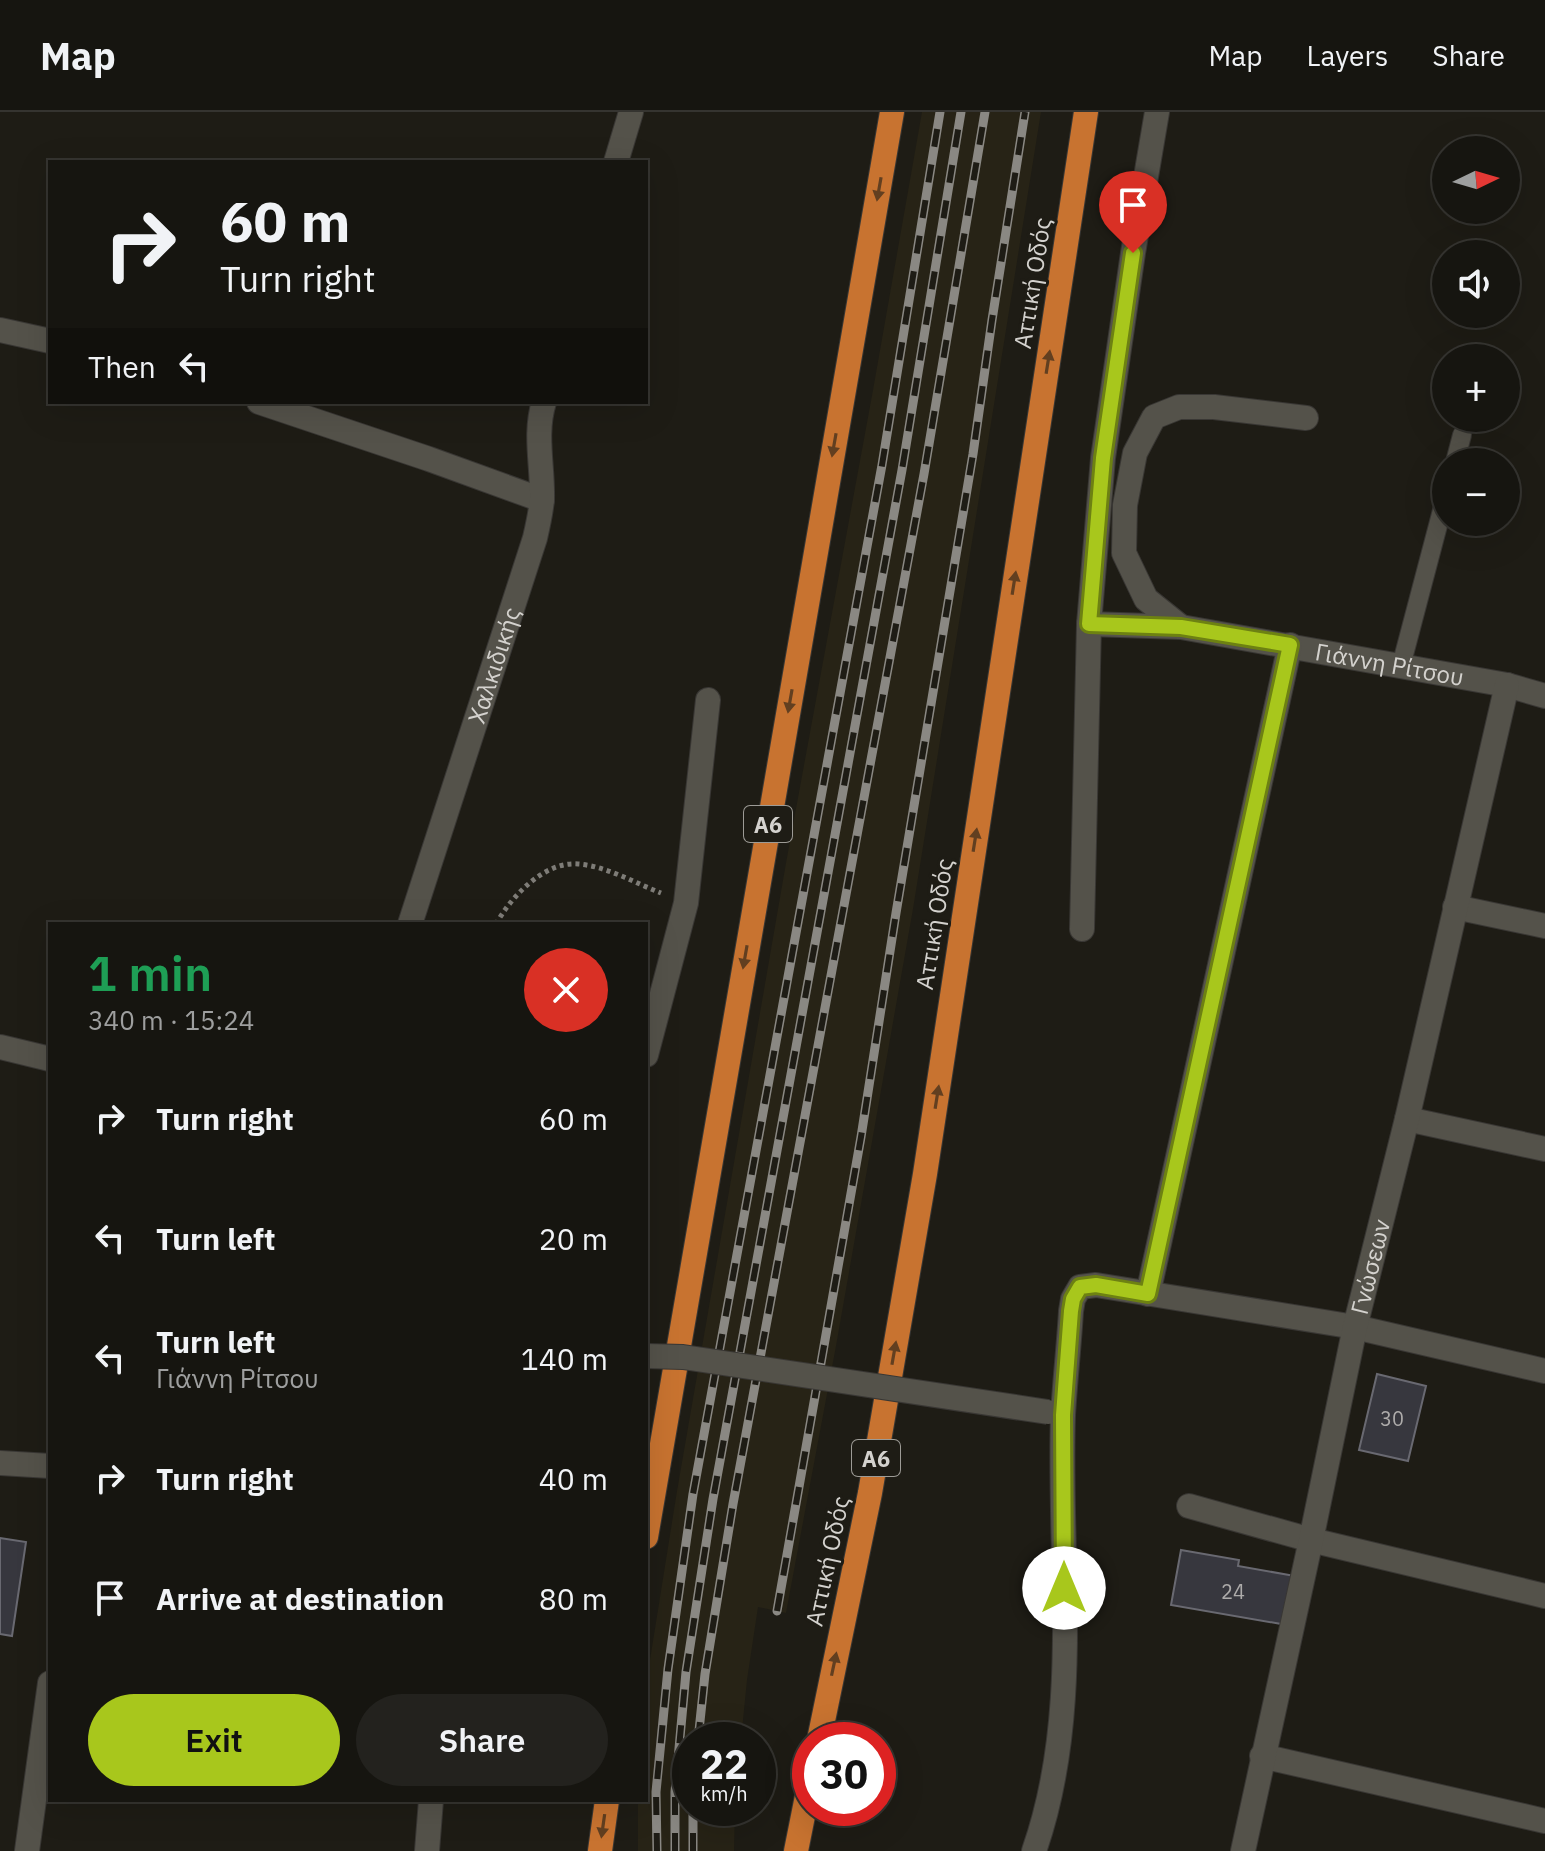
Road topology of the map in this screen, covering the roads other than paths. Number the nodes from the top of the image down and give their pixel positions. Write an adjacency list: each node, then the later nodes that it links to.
1 (631, 112): 5 (street)
2 (892, 112): 39 (highway, Α6, one-way to 39)
3 (1086, 112): 43 (highway, Αττική Οδός / Α6, one-way to 3)
4 (1157, 112): 15 (street)
5 (617, 160)
6 (0, 330): 7 (street)
7 (48, 341)
8 (265, 404): 13 (street)
9 (544, 404): 13 (street, Χαλκιδικής)
10 (1306, 418): 16 (street)
11 (1462, 435): 12 (lane)
12 (1459, 448)
13 (542, 500): 23 (street, Χαλκιδικής)
14 (1435, 536): 18 (lane)
15 (1089, 624): 16 (street, Γιάννη Ρίτσου); 25 (street)
16 (1181, 627): 17 (street, Γιάννη Ρίτσου)
17 (1290, 645): 18 (street, Γιάννη Ρίτσου); 31 (street)
18 (1401, 666): 19 (street, Γιάννη Ρίτσου)
19 (1507, 685): 20 (street, Γιάννη Ρίτσου); 22 (street, Γνώσεων)
20 (1545, 696)
21 (708, 700): 27 (street)
22 (1455, 907): 24 (street); 29 (street, Γνώσεων)
23 (411, 922)
24 (1545, 926)
25 (1082, 929)
26 (0, 1047): 28 (street)
27 (648, 1047)
28 (48, 1059)
29 (1407, 1119): 30 (street); 32 (street, Γνώσεων)
30 (1545, 1149)
31 (1148, 1294): 32 (street); 35 (street)
32 (1355, 1327): 34 (street); 40 (street, Γνώσεων)
33 (648, 1356): 35 (street, bridge)
34 (1545, 1371)
35 (1056, 1413): 53 (street)
36 (0, 1463): 37 (street)
37 (48, 1466)
38 (1189, 1506): 40 (street)
39 (648, 1525)
40 (1311, 1540): 41 (street); 44 (street, Γνώσεων)
41 (1545, 1596)
42 (48, 1698): 49 (street)
43 (823, 1722)
44 (1262, 1756): 47 (street); 54 (street, Γνώσεων)
45 (431, 1802): 50 (street)
46 (607, 1802): 51 (highway, one-way to 51)
47 (1545, 1821)
48 (801, 1826): 52 (highway)
49 (27, 1851)
50 (427, 1851)
51 (600, 1851)
52 (796, 1851)
53 (1034, 1851)
54 (1243, 1851)

